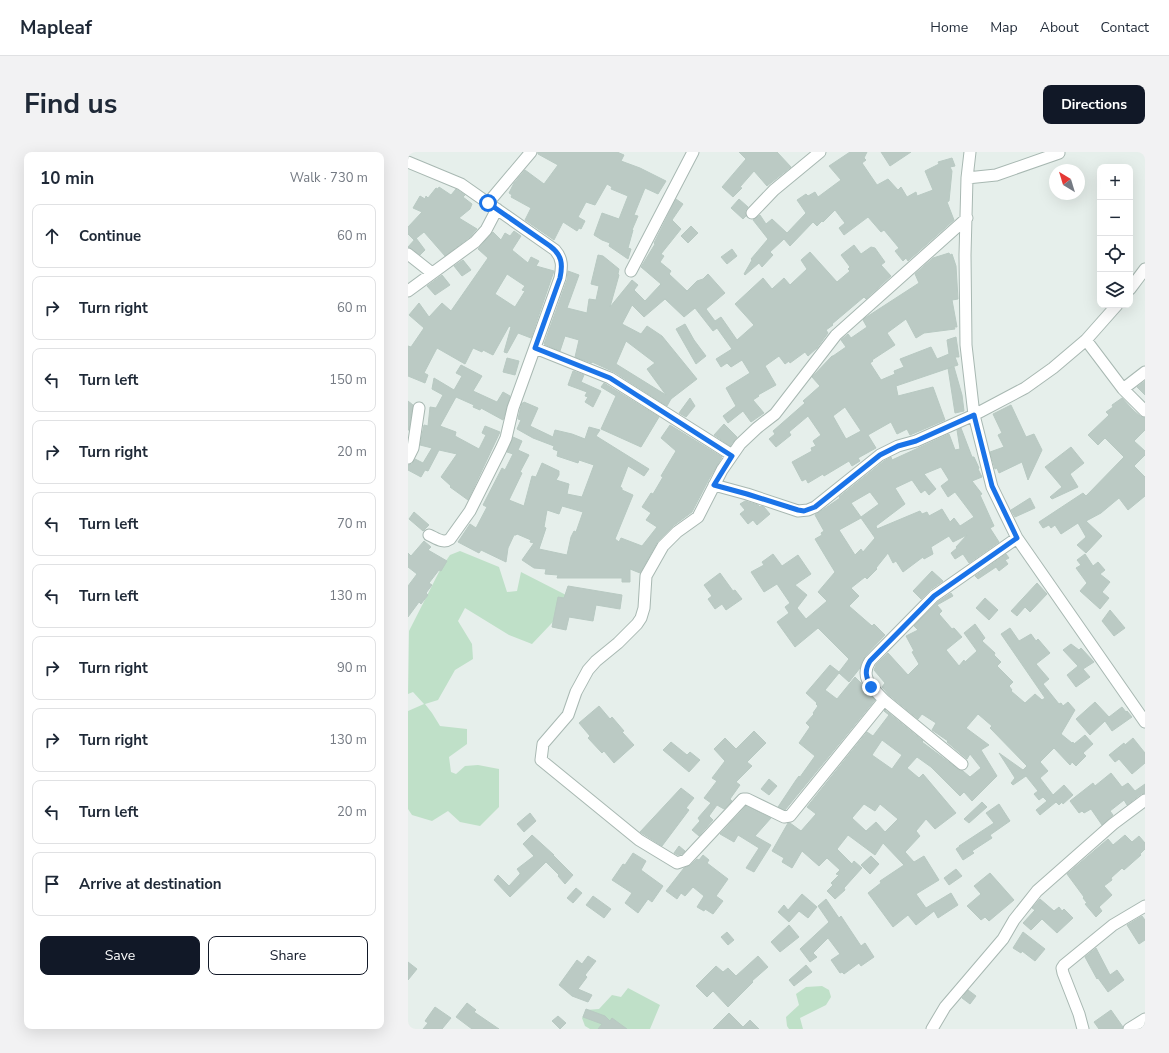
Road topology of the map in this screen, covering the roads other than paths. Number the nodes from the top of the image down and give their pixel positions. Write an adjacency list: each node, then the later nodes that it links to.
1 (532, 152): 8 (street)
2 (693, 152): 13 (street)
3 (820, 152): 9 (street)
4 (970, 152): 7 (street)
5 (1059, 153): 7 (street)
6 (408, 162): 8 (street)
7 (967, 178): 10 (street)
8 (492, 206): 14 (street); 19 (street)
9 (752, 213)
10 (967, 218): 24 (street); 25 (street)
11 (408, 254): 14 (street)
12 (1145, 269): 15 (street)
13 (631, 271)
14 (432, 273): 16 (street)
15 (1133, 285)
16 (408, 291)
17 (1114, 308): 18 (street)
18 (1086, 340): 21 (street); 24 (street)
19 (535, 348): 25 (street); 28 (street)
20 (1145, 372): 21 (street)
21 (1123, 389): 23 (street)
22 (419, 408): 26 (street)
23 (1145, 411)
24 (974, 415): 27 (street); 29 (street)
25 (732, 456): 27 (street)
26 (408, 458)
27 (714, 485): 30 (street)
28 (429, 535)
29 (1017, 538): 30 (street); 31 (street)
30 (884, 700): 32 (street)
31 (1145, 722)
32 (962, 764)
33 (1145, 800): 36 (street)
34 (1145, 906): 37 (street)
35 (1145, 1019): 38 (street)
36 (932, 1029)
37 (1083, 1029)
38 (1129, 1029)

